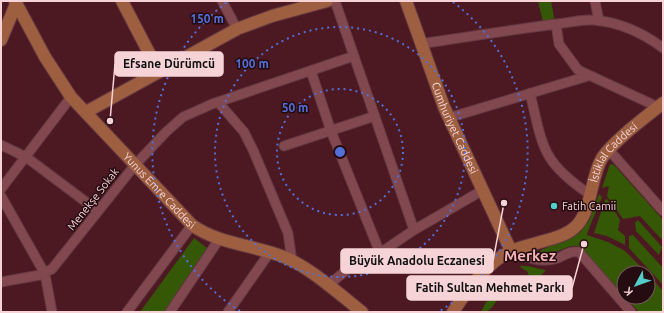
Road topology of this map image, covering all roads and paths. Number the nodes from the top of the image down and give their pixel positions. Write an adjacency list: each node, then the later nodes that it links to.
1 (122, 1): 16 (street)
2 (222, 1): 10 (street)
3 (327, 1): 10 (street)
4 (335, 1): 14 (street)
5 (406, 1): 12 (street, Cumhuriyet Caddesi)
6 (595, 1): 8 (street)
7 (15, 2): 11 (street); 19 (street, Yunus Emre Caddesi)
8 (599, 21): 9 (street); 13 (street)
9 (556, 24): 12 (street); 17 (street)
10 (237, 30): 16 (street)
11 (1, 40)
12 (420, 44): 24 (street, Cumhuriyet Caddesi)
13 (663, 48)
14 (354, 56): 15 (street, Menekşe Sokak); 23 (street)
15 (311, 71): 20 (street, Menekşe Sokak); 25 (street)
16 (159, 72): 22 (street)
17 (588, 76): 18 (street); 21 (street)
18 (530, 93): 24 (street); 33 (street)
19 (71, 97): 22 (street, Yunus Emre Caddesi); 29 (street)
20 (218, 102): 30 (street, Menekşe Sokak); 43 (street)
21 (660, 105): 28 (street, İstiklal Caddesi)
22 (86, 112): 30 (street, Yunus Emre Caddesi)
23 (375, 116): 25 (street); 38 (street)
24 (448, 118): 32 (street, Cumhuriyet Caddesi)
25 (331, 131): 27 (street); 42 (street)
26 (1, 146): 29 (street)
27 (284, 146)
28 (609, 150): 33 (street, İstiklal Caddesi); 35 (street)
29 (26, 157): 31 (street); 36 (street)
30 (135, 165): 36 (street, Menekşe Sokak); 37 (street, Yunus Emre Caddesi)
31 (1, 189)
32 (483, 190): 38 (street); 40 (street, Cumhuriyet Caddesi)
33 (589, 194): 40 (street, İstiklal Caddesi)
34 (1, 196): 44 (street)
35 (662, 209)
36 (98, 211): 44 (street, Menekşe Sokak)
37 (192, 225): 39 (street, Yunus Emre Caddesi); 49 (street)
38 (414, 230): 42 (street)
39 (220, 238): 41 (street, Yunus Emre Caddesi); 50 (street)
40 (511, 251): 47 (street); 53 (street, İstiklal Caddesi)
41 (270, 252): 43 (street, Yunus Emre Caddesi); 51 (street)
42 (380, 253): 46 (street)
43 (292, 261): 46 (street, Yunus Emre Caddesi)
44 (45, 274): 45 (street); 48 (street)
45 (1, 282)
46 (327, 286): 52 (street, Yunus Emre Caddesi)
47 (625, 310)
48 (52, 312)
49 (127, 312)
50 (170, 312)
51 (228, 312)
52 (362, 312)
53 (453, 312)

